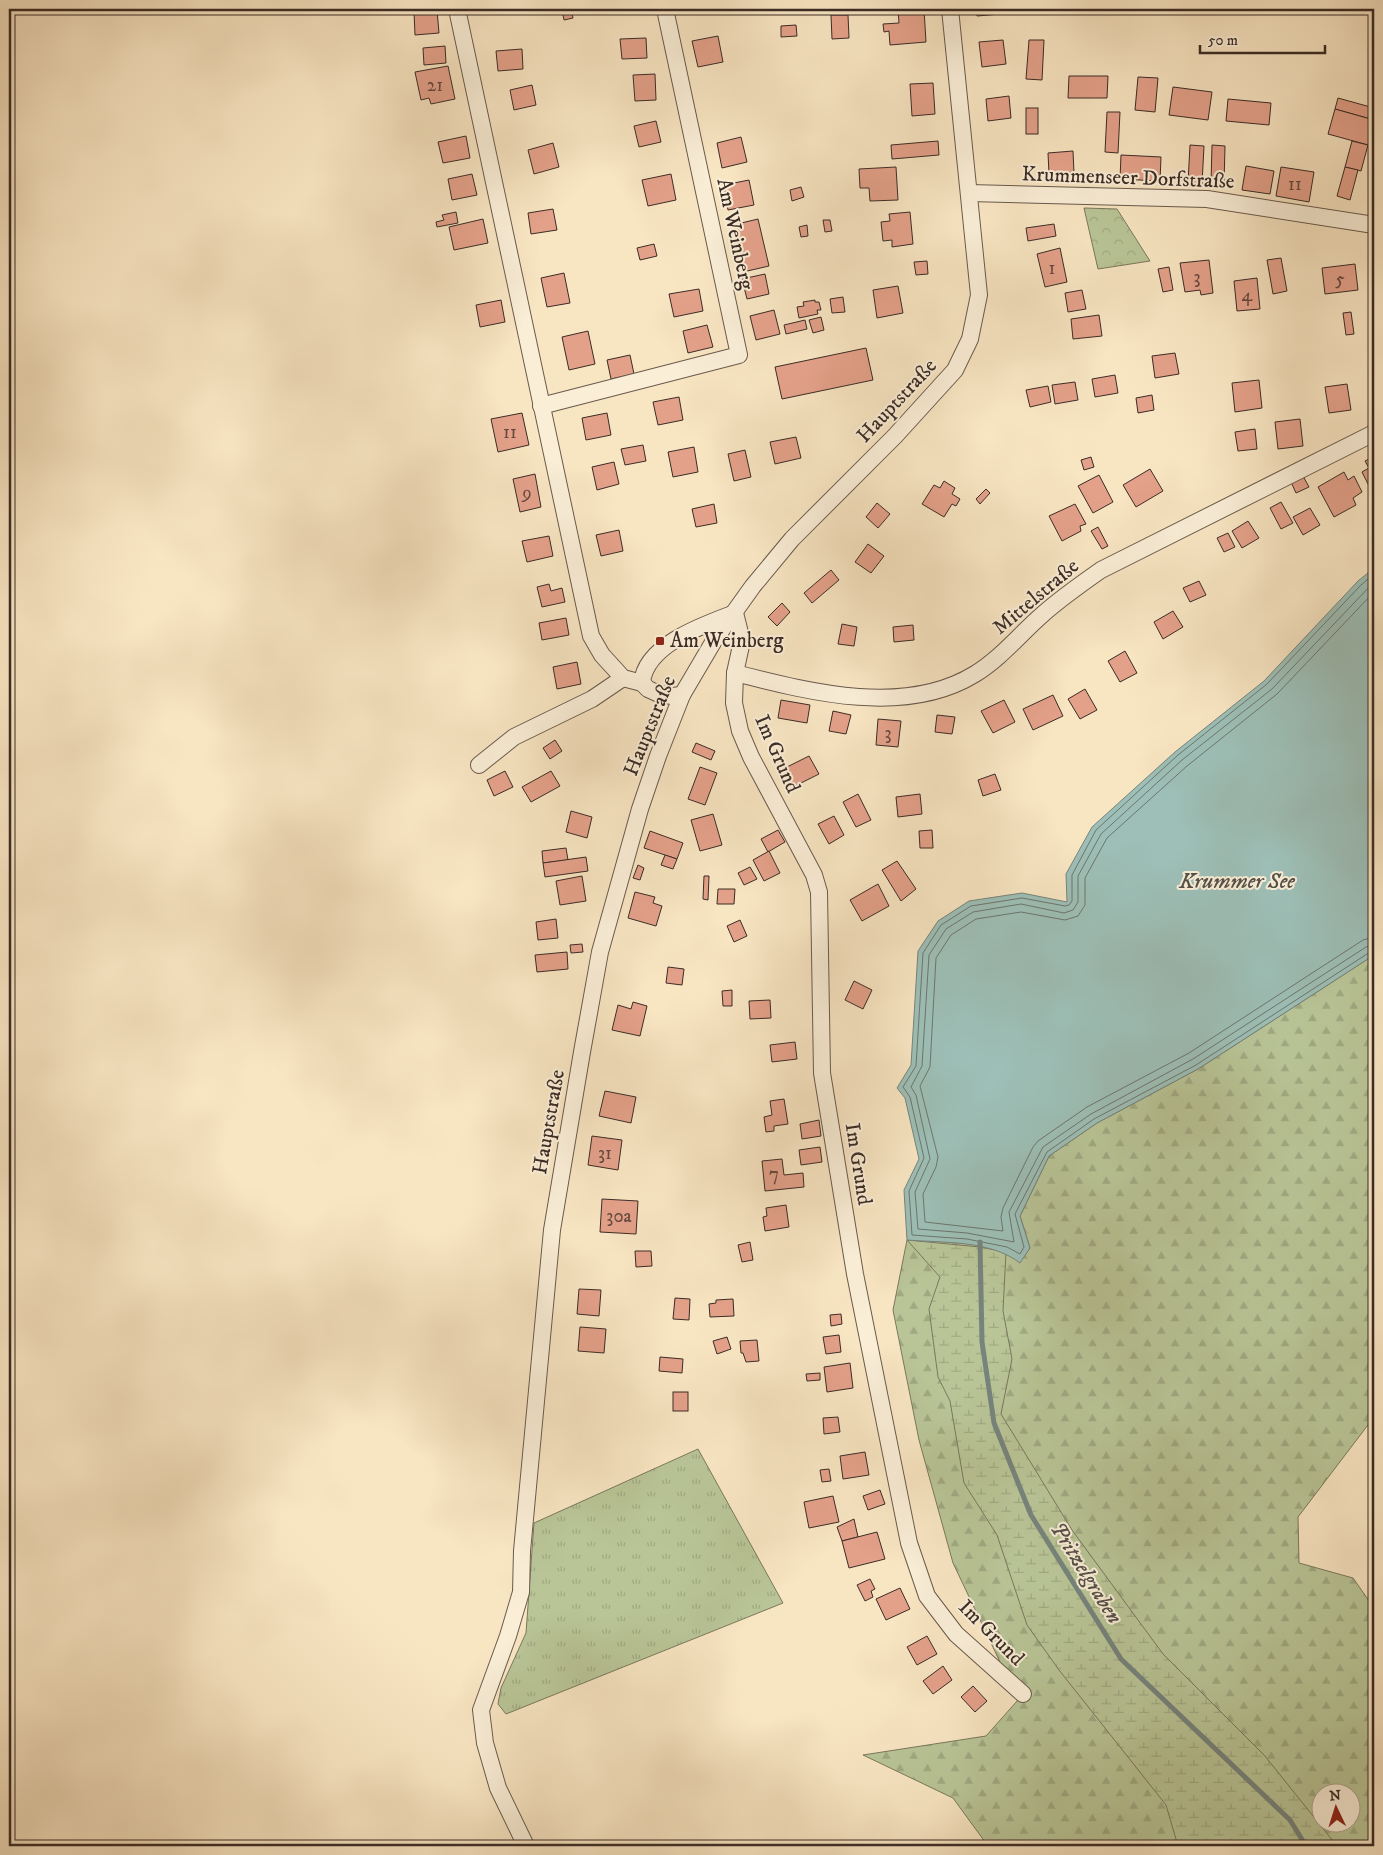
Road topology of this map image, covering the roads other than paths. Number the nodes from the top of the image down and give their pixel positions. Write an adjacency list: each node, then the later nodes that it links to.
1 (457, 9): 6 (street)
2 (665, 9): 6 (street, Am Weinberg)
3 (950, 9): 4 (street, Hauptstraße)
4 (969, 194): 5 (street, Krummenseer Dorfstraße); 8 (street, Hauptstraße)
5 (1374, 225)
6 (541, 406): 10 (street)
7 (1374, 433): 9 (street, Mittelstraße)
8 (734, 613): 9 (street, Im Grund); 11 (street); 12 (street, Hauptstraße)
9 (735, 673): 14 (street, Im Grund)
10 (623, 678): 11 (street); 13 (street)
11 (642, 683): 12 (street)
12 (682, 694): 15 (street, Hauptstraße)
13 (479, 765)
14 (1023, 1694)
15 (526, 1846)

